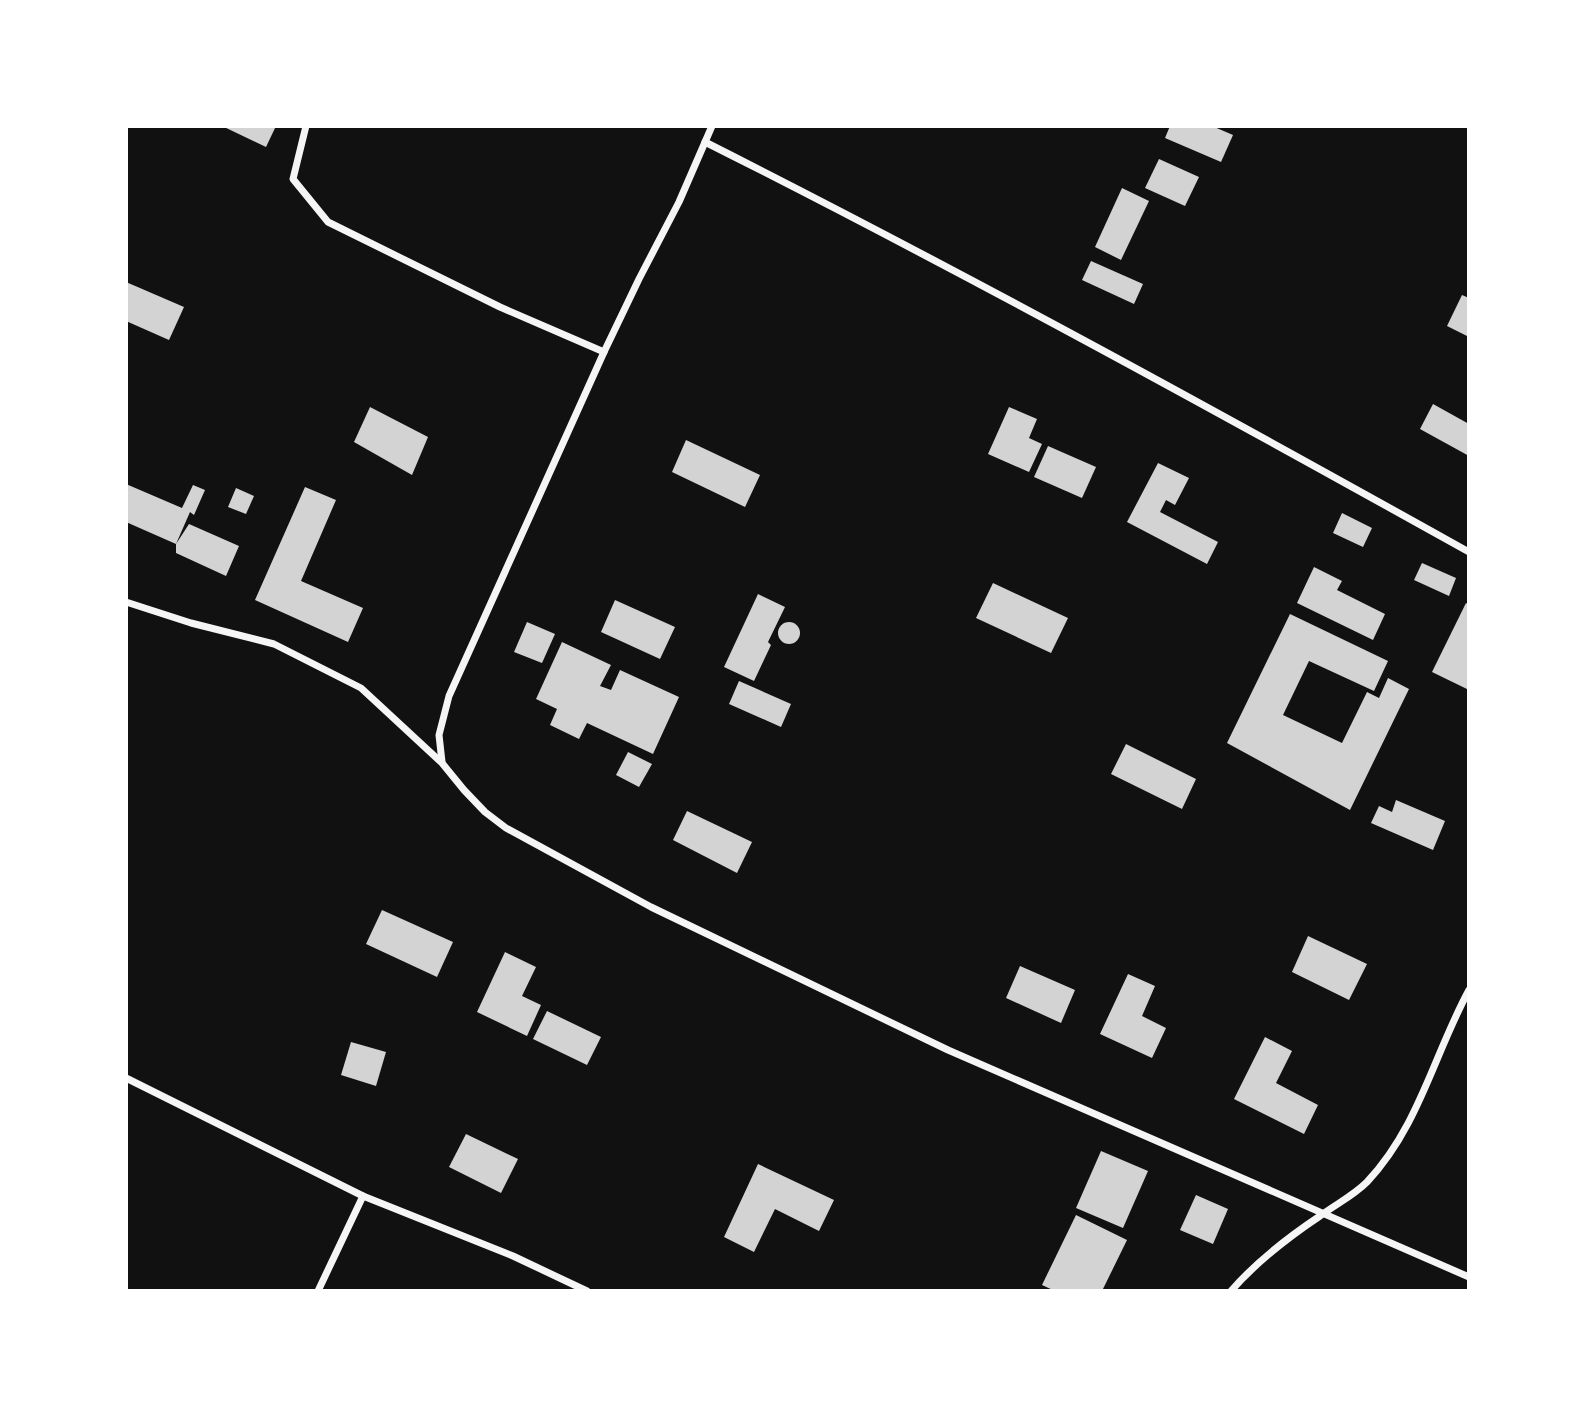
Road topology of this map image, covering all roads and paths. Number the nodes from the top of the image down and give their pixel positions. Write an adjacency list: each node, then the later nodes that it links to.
1 (306, 126): 4 (street)
2 (712, 126): 3 (street)
3 (705, 142): 4 (street); 5 (street)
4 (604, 352): 7 (street)
5 (1469, 552)
6 (126, 602): 7 (street)
7 (442, 763): 11 (street)
8 (1469, 990): 11 (street)
9 (126, 1078): 10 (street)
10 (363, 1196): 13 (street); 14 (street)
11 (1323, 1213): 12 (street); 15 (street)
12 (1469, 1276)
13 (318, 1291)
14 (587, 1291)
15 (1231, 1291)

